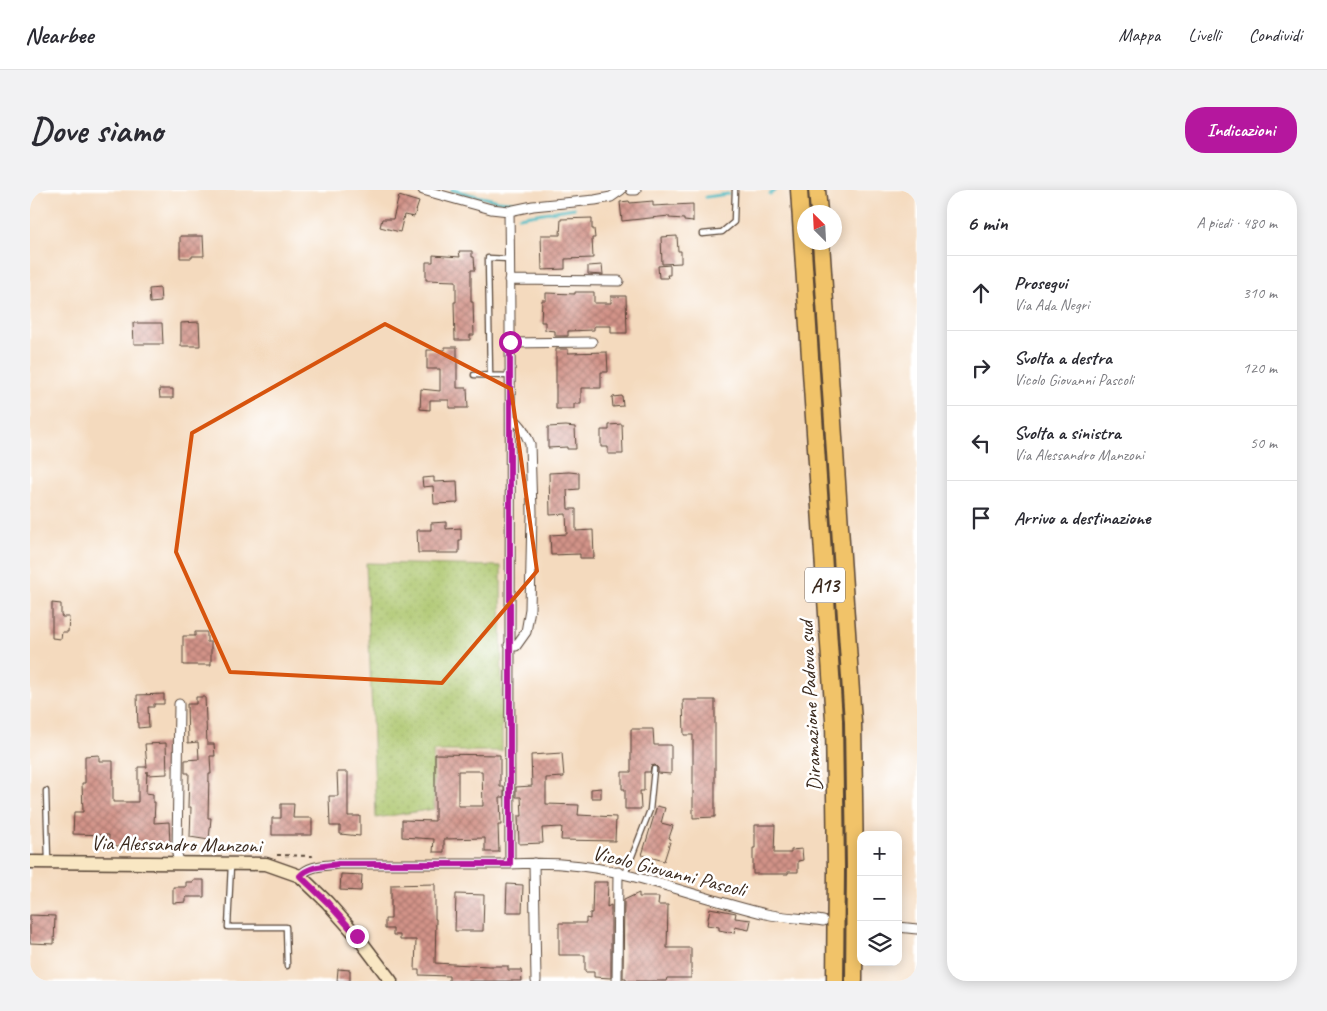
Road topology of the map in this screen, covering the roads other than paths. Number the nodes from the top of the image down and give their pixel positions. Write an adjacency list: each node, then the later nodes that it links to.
1 (423, 190): 9 (street)
2 (621, 190): 9 (street)
3 (631, 190): 4 (street)
4 (636, 190)
5 (734, 190): 10 (lane)
6 (799, 190): 40 (highway, Diramazione Padova sud / A13)
7 (817, 190): 8 (highway)
8 (818, 205)
9 (509, 211): 12 (street)
10 (702, 234)
11 (822, 250): 41 (highway, Diramazione Padova sud / A13)
12 (509, 259): 13 (street); 18 (lane)
13 (510, 280): 14 (street); 15 (street)
14 (619, 282)
15 (510, 342): 16 (street); 19 (street)
16 (592, 342)
17 (474, 375): 18 (lane)
18 (490, 375): 19 (lane)
19 (511, 376): 20 (street)
20 (511, 419): 21 (street); 21 (street)
21 (509, 645): 30 (street)
22 (179, 704): 27 (street)
23 (654, 769): 31 (lane)
24 (46, 791): 26 (lane)
25 (30, 862): 26 (street, Via Alessandro Manzoni)
26 (48, 862): 27 (street, Via Alessandro Manzoni)
27 (179, 862): 29 (street, Via Alessandro Manzoni)
28 (534, 863): 30 (street, Vicolo Giovanni Pascoli); 31 (street, Vicolo Giovanni Pascoli); 38 (street)
29 (230, 864): 32 (street, Via Alessandro Manzoni); 36 (lane)
30 (510, 864): 32 (street, Vicolo Giovanni Pascoli)
31 (621, 873): 33 (street, Vicolo Giovanni Pascoli); 39 (street)
32 (300, 876): 37 (street, Via Alessandro Manzoni)
33 (823, 920)
34 (902, 927): 35 (street)
35 (917, 929)
36 (287, 966)
37 (391, 981)
38 (536, 981)
39 (617, 981)
40 (835, 981)
41 (854, 981)

